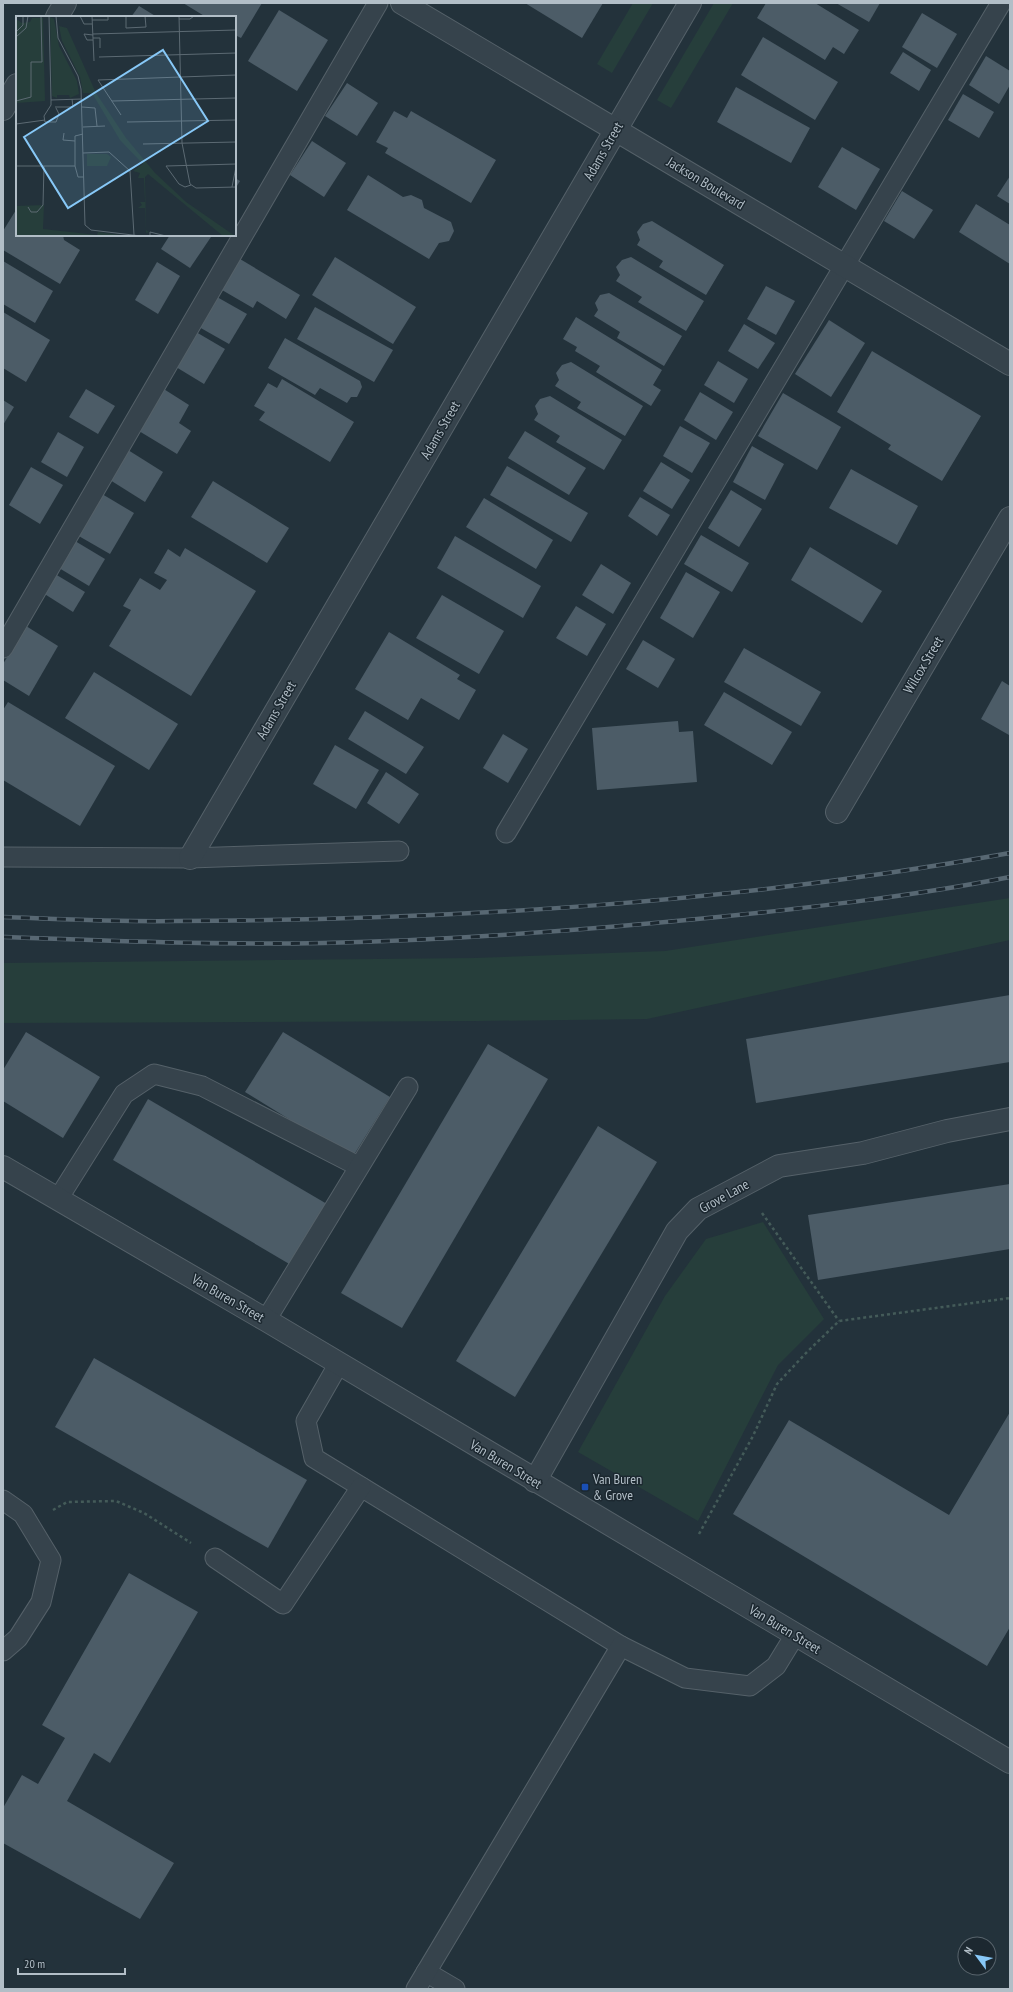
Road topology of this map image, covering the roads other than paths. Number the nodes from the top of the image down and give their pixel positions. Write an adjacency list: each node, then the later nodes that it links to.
1 (65, 3): 6 (street)
2 (378, 3): 13 (lane)
3 (402, 3): 9 (street, Jackson Boulevard)
4 (690, 3): 9 (street, Adams Street)
5 (1001, 3): 10 (lane)
6 (58, 16)
7 (16, 87): 8 (street)
8 (3, 109)
9 (616, 130): 10 (street, Jackson Boulevard); 18 (street, Adams Street)
10 (845, 266): 11 (street, Jackson Boulevard); 15 (lane)
11 (1010, 364)
12 (1010, 518): 14 (street, Wilcox Street)
13 (3, 648)
14 (837, 812)
15 (506, 833)
16 (399, 851): 18 (lane)
17 (3, 857): 18 (lane)
18 (190, 858)
19 (408, 1087): 21 (lane)
20 (1010, 1119): 26 (street, Grove Lane)
21 (358, 1166): 23 (lane); 24 (lane)
22 (3, 1167): 23 (street, Van Buren Street)
23 (58, 1199): 24 (street, Van Buren Street)
24 (266, 1320): 25 (street, Van Buren Street)
25 (338, 1365): 26 (street, Van Buren Street); 27 (lane)
26 (535, 1481): 30 (street, Van Buren Street)
27 (361, 1487): 29 (lane); 31 (lane)
28 (3, 1500): 32 (lane)
29 (215, 1558)
30 (795, 1635): 31 (lane); 33 (street, Van Buren Street)
31 (621, 1646): 34 (lane)
32 (3, 1651)
33 (1010, 1762)
34 (426, 1972): 35 (lane); 36 (lane)
35 (416, 1989)
36 (455, 1989)

